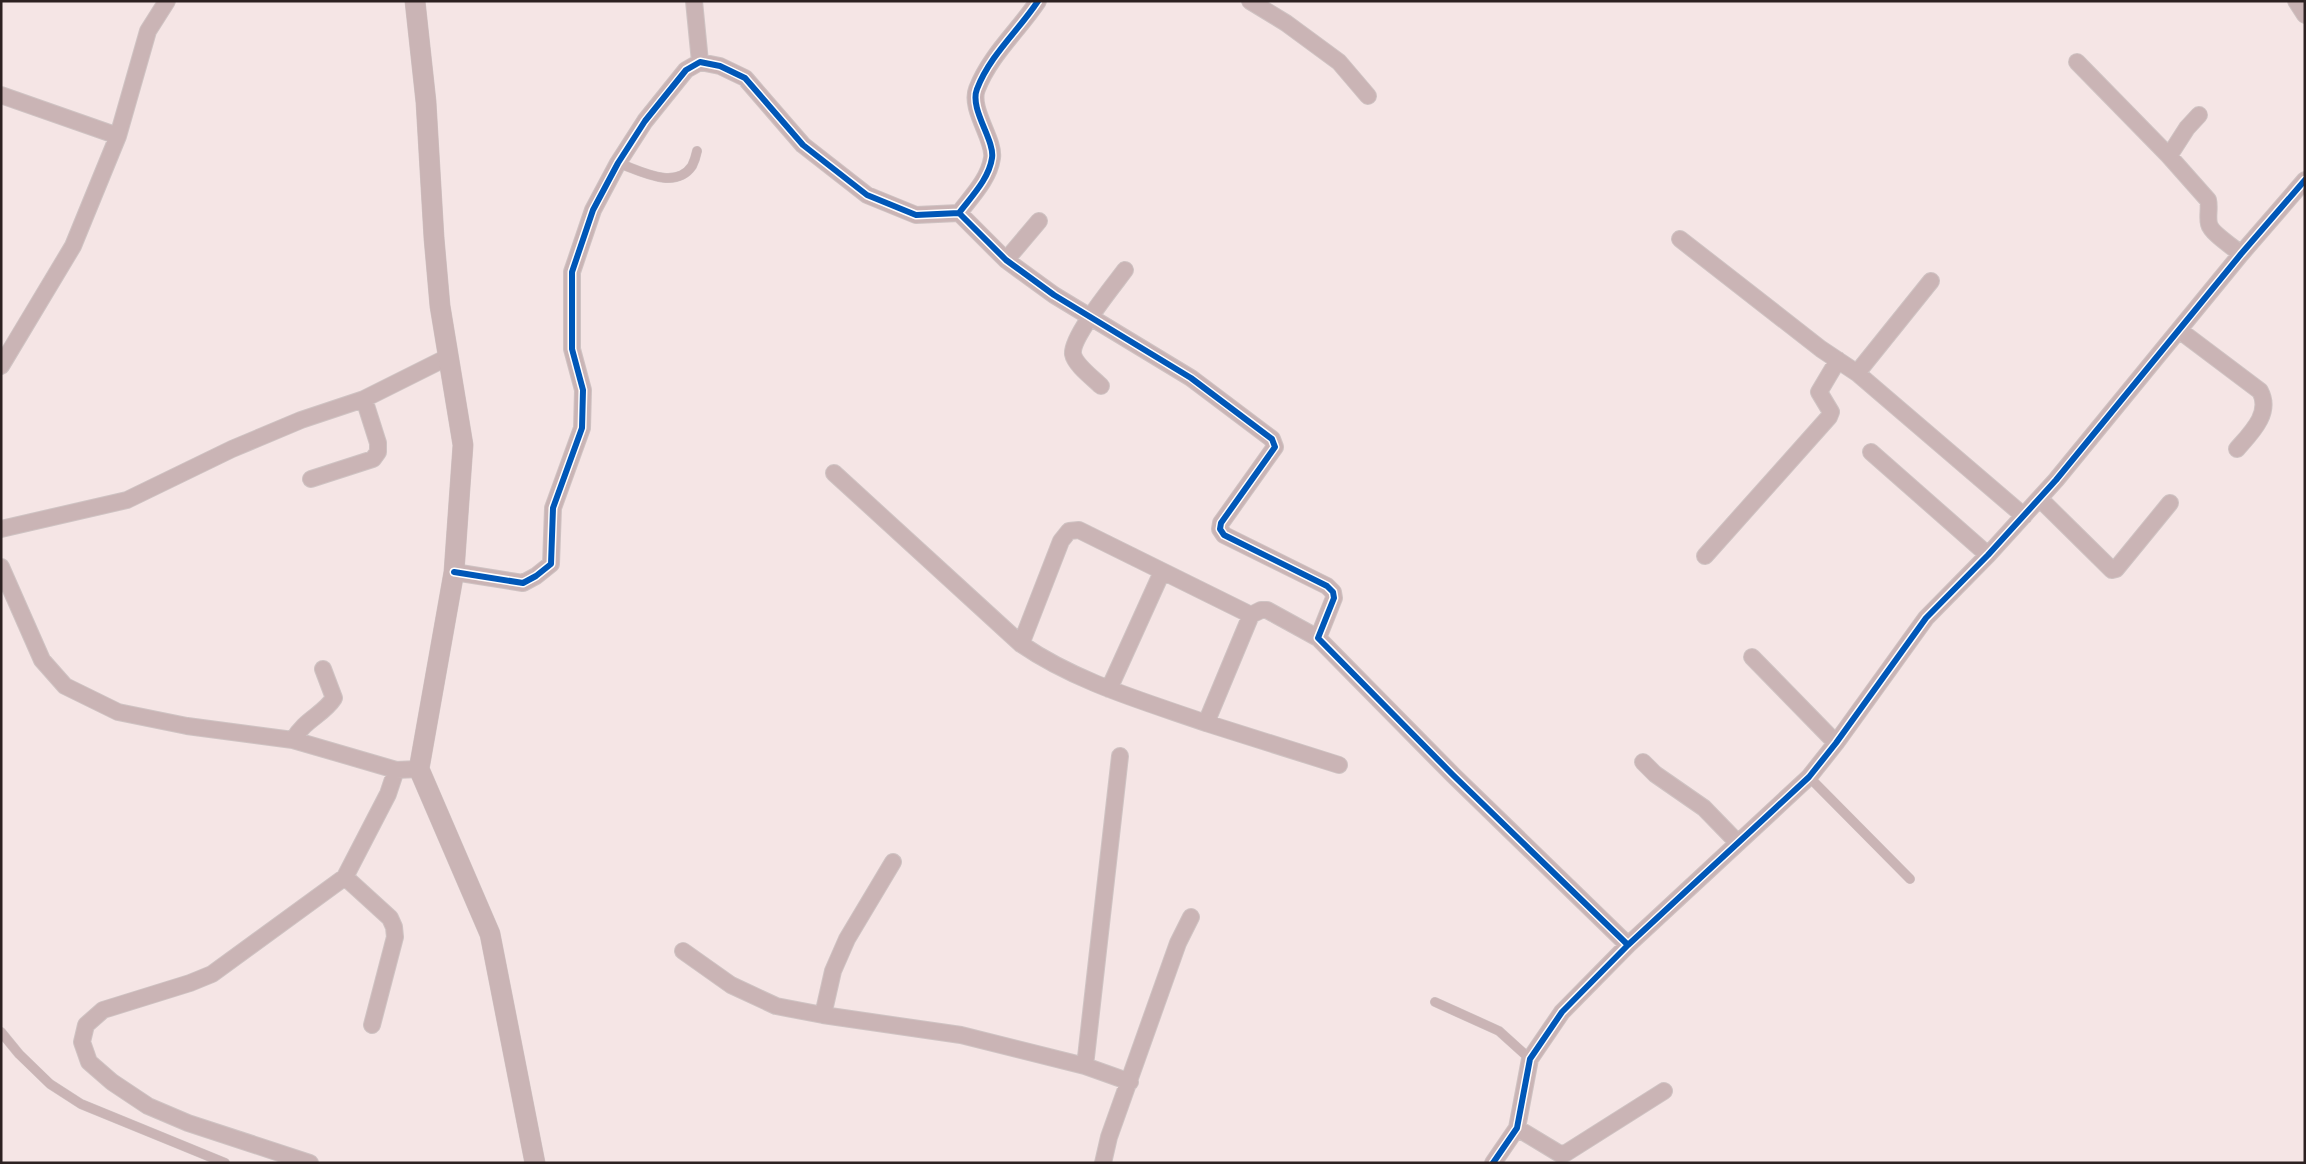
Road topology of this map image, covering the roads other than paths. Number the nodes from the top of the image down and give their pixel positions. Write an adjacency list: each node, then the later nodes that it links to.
1 (167, 1): 13 (street)
2 (415, 1): 27 (street)
3 (694, 1): 8 (street)
4 (1038, 1): 18 (street)
5 (1250, 1): 11 (street)
6 (2296, 1): 7 (street)
7 (2305, 15)
8 (700, 62): 16 (street); 18 (street)
9 (2077, 62): 15 (street)
10 (1, 95): 13 (street)
11 (1368, 96)
12 (2199, 115): 15 (street)
13 (118, 136): 29 (street)
14 (697, 151): 16 (lane)
15 (2169, 156): 21 (street)
16 (618, 163): 44 (street)
17 (2303, 187): 21 (street)
18 (959, 213): 22 (street)
19 (1040, 221): 22 (street)
20 (1680, 239): 28 (street)
21 (2241, 254): 26 (street)
22 (1006, 260): 25 (street)
23 (1125, 270): 25 (street)
24 (1931, 281): 30 (street)
25 (1090, 317): 31 (street); 47 (street)
26 (2179, 330): 33 (street); 37 (street)
27 (448, 357): 32 (street); 44 (street)
28 (1838, 360): 30 (street); 42 (street)
29 (1, 366)
30 (1857, 373): 39 (street)
31 (1101, 386)
32 (364, 399): 36 (street); 40 (street)
33 (2237, 449)
34 (1871, 452): 41 (street)
35 (834, 473): 48 (street)
36 (311, 479)
37 (2040, 499): 38 (street); 39 (street)
38 (2170, 503)
39 (2024, 516): 41 (street)
40 (1, 529)
41 (1988, 555): 54 (street)
42 (1705, 556)
43 (1, 566): 53 (street)
44 (454, 572): 58 (street)
45 (1162, 572): 46 (street); 48 (street); 51 (street)
46 (1252, 615): 47 (street); 52 (street)
47 (1318, 638): 66 (street)
48 (1021, 644): 51 (street)
49 (1752, 657): 54 (street)
50 (324, 669): 53 (street)
51 (1109, 689): 52 (street)
52 (1206, 723): 57 (street)
53 (293, 740): 59 (street)
54 (1836, 743): 60 (street)
55 (1120, 756): 73 (street)
56 (1643, 762): 61 (street)
57 (1339, 765)
58 (419, 769): 59 (street); 80 (street)
59 (396, 770): 63 (street)
60 (1809, 777): 61 (street); 64 (lane)
61 (1738, 843): 66 (street)
62 (893, 862): 69 (street)
63 (345, 876): 70 (street); 79 (street)
64 (1910, 879)
65 (1191, 918): 74 (street)
66 (1628, 945): 72 (street)
67 (683, 951): 69 (street)
68 (1435, 1002): 72 (lane)
69 (824, 1015): 73 (street)
70 (372, 1025)
71 (1, 1032): 78 (lane)
72 (1530, 1059): 76 (street)
73 (1085, 1066): 74 (street)
74 (1130, 1082): 81 (street)
75 (1664, 1091): 77 (street)
76 (1517, 1128): 77 (street); 82 (street)
77 (1561, 1158)
78 (225, 1163)
79 (310, 1163)
80 (535, 1163)
81 (1103, 1163)
82 (1493, 1163)

